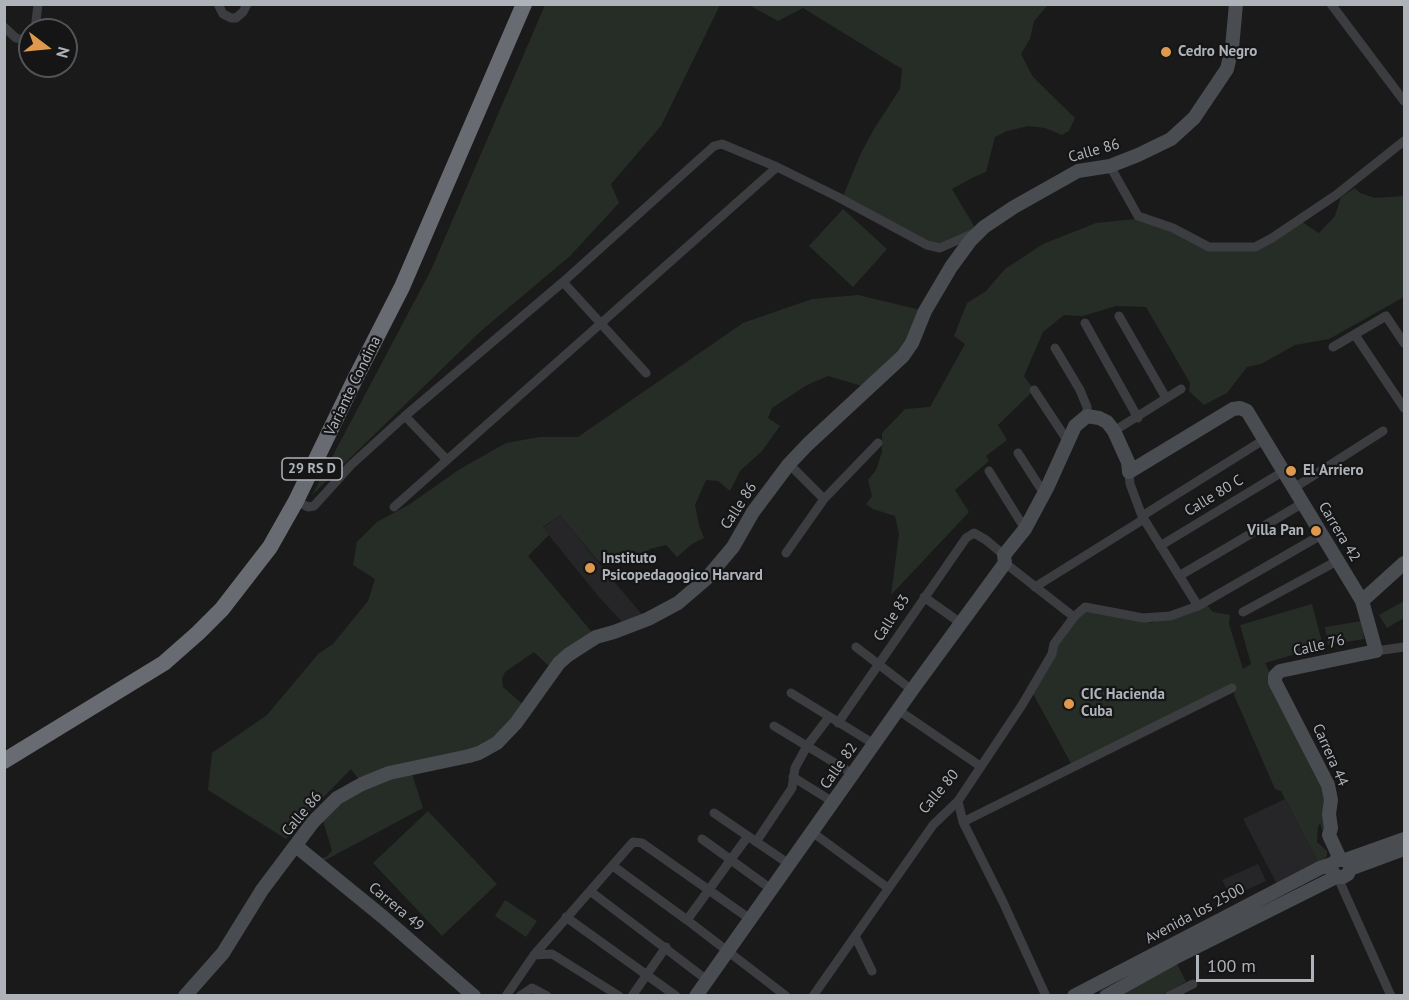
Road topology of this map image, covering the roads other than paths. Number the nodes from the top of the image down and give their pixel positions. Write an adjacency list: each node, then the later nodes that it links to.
1 (218, 4): 2 (street)
2 (247, 4)
3 (524, 4): 43 (highway, Variante Condina / 29 RS D)
4 (1236, 4): 10 (main road, Calle 86)
5 (1331, 4): 8 (street)
6 (4, 27): 7 (street)
7 (18, 39)
8 (1404, 101)
9 (1404, 141): 10 (street)
10 (1110, 166): 12 (main road, Calle 86)
11 (777, 167): 12 (street); 13 (street); 16 (street)
12 (984, 228): 36 (main road, Calle 86)
13 (562, 282): 16 (street); 26 (street)
14 (1119, 316): 24 (street)
15 (1085, 323): 28 (street)
16 (601, 325): 21 (street); 35 (street)
17 (1355, 335): 18 (street); 19 (street); 25 (street)
18 (1404, 343)
19 (1333, 347)
20 (1055, 348): 27 (street)
21 (646, 373)
22 (1181, 389): 24 (street)
23 (1034, 390): 32 (street)
24 (1166, 398): 28 (street)
25 (1404, 404)
26 (405, 416): 35 (street); 43 (street)
27 (1087, 416): 30 (main road); 32 (main road, Calle 82)
28 (1138, 418): 30 (street)
29 (1383, 431): 40 (street)
30 (1114, 432): 39 (main road)
31 (1265, 439): 38 (main road, Carrera 42); 39 (main road, Carrera 42); 46 (street)
32 (1070, 441): 39 (main road); 41 (main road, Calle 82)
33 (878, 443): 42 (street)
34 (1018, 453): 41 (street)
35 (447, 460): 45 (street)
36 (789, 464): 42 (street); 88 (main road, Calle 86)
37 (989, 471): 47 (street)
38 (1284, 471): 40 (main road, Carrera 42); 49 (street, Calle 80 C)
39 (1129, 472): 46 (street)
40 (1294, 488): 44 (main road, Carrera 42)
41 (1043, 492): 47 (main road, Calle 82)
42 (824, 499): 50 (street)
43 (296, 501): 76 (highway, Variante Condina / 29 RS D)
44 (1303, 503): 48 (main road, Carrera 42); 54 (street)
45 (394, 507)
46 (1143, 518): 49 (street); 55 (street)
47 (1025, 529): 51 (main road, Calle 82)
48 (1321, 534): 52 (main road, Carrera 42); 58 (street)
49 (1160, 546): 54 (street)
50 (786, 553)
51 (1004, 559): 55 (street); 56 (street, Calle 83); 61 (main road, Calle 82)
52 (1337, 561): 57 (main road, Carrera 42); 59 (street)
53 (1404, 563): 57 (main road)
54 (1179, 576): 58 (street)
55 (1035, 587): 60 (street)
56 (924, 597): 61 (street); 65 (street, Calle 83)
57 (1362, 601): 64 (main road, Carrera 42)
58 (1198, 606): 60 (street, Calle 80)
59 (1243, 612)
60 (1074, 617): 77 (street, Calle 80)
61 (962, 624): 68 (main road, Calle 82)
62 (1404, 646): 64 (street, Calle 76)
63 (856, 647): 65 (street)
64 (1374, 651): 66 (main road, Calle 76)
65 (879, 665): 68 (street); 72 (street, Calle 83)
66 (1275, 676): 92 (main road, Carrera 44)
67 (1232, 688): 83 (street)
68 (912, 690): 70 (main road, Calle 82)
69 (791, 693): 71 (street)
70 (898, 710): 74 (main road, Calle 82); 77 (street)
71 (829, 717): 72 (street); 75 (street)
72 (838, 723): 74 (street)
73 (774, 726): 75 (street)
74 (874, 744): 78 (main road, Calle 82)
75 (807, 746): 78 (street); 79 (street)
76 (4, 761)
77 (980, 766): 80 (street, Calle 80)
78 (853, 774): 81 (main road, Calle 82)
79 (793, 777): 81 (street); 86 (street)
80 (958, 801): 83 (street); 94 (street, Calle 80)
81 (833, 802): 84 (main road, Calle 82)
82 (714, 813): 86 (street)
83 (963, 822): 121 (street)
84 (812, 832): 91 (main road, Calle 82); 94 (street)
85 (702, 839): 90 (street)
86 (752, 839): 90 (street); 91 (street)
87 (1404, 839): 92 (main road, Avenida los 2500)
88 (296, 846): 110 (main road, Calle 86); 111 (main road, Carrera 49)
89 (1404, 849): 92 (main road, Avenida los 2500)
90 (731, 860): 95 (street); 96 (street)
91 (789, 864): 95 (main road, Calle 82)
92 (1339, 865): 109 (main road, Avenida los 2500); 122 (main road, Avenida los 2500); 124 (street, Carrera 44)
93 (613, 866): 96 (street); 97 (street); 100 (street)
94 (888, 888): 101 (street, Calle 80)
95 (771, 889): 99 (main road, Calle 82)
96 (709, 890): 99 (street); 100 (street)
97 (590, 891): 98 (street); 102 (street)
98 (566, 917): 104 (street); 106 (street)
99 (750, 919): 103 (main road, Calle 82)
100 (687, 920): 103 (street)
101 (855, 936): 105 (street); 120 (street, Calle 80)
102 (666, 947): 106 (street); 107 (street)
103 (728, 950): 107 (main road, Calle 82); 119 (street)
104 (534, 955): 112 (street); 115 (street)
105 (872, 971)
106 (647, 974): 116 (street); 117 (street)
107 (707, 980): 118 (main road, Calle 82)
108 (1193, 984): 123 (street)
109 (1112, 994)
110 (185, 996)
111 (474, 996)
112 (506, 996)
113 (519, 996): 114 (street)
114 (547, 996)
115 (619, 996)
116 (632, 996)
117 (676, 996)
118 (696, 996)
119 (786, 996)
120 (813, 996)
121 (1046, 996)
122 (1074, 996)
123 (1169, 996)
124 (1391, 996)

